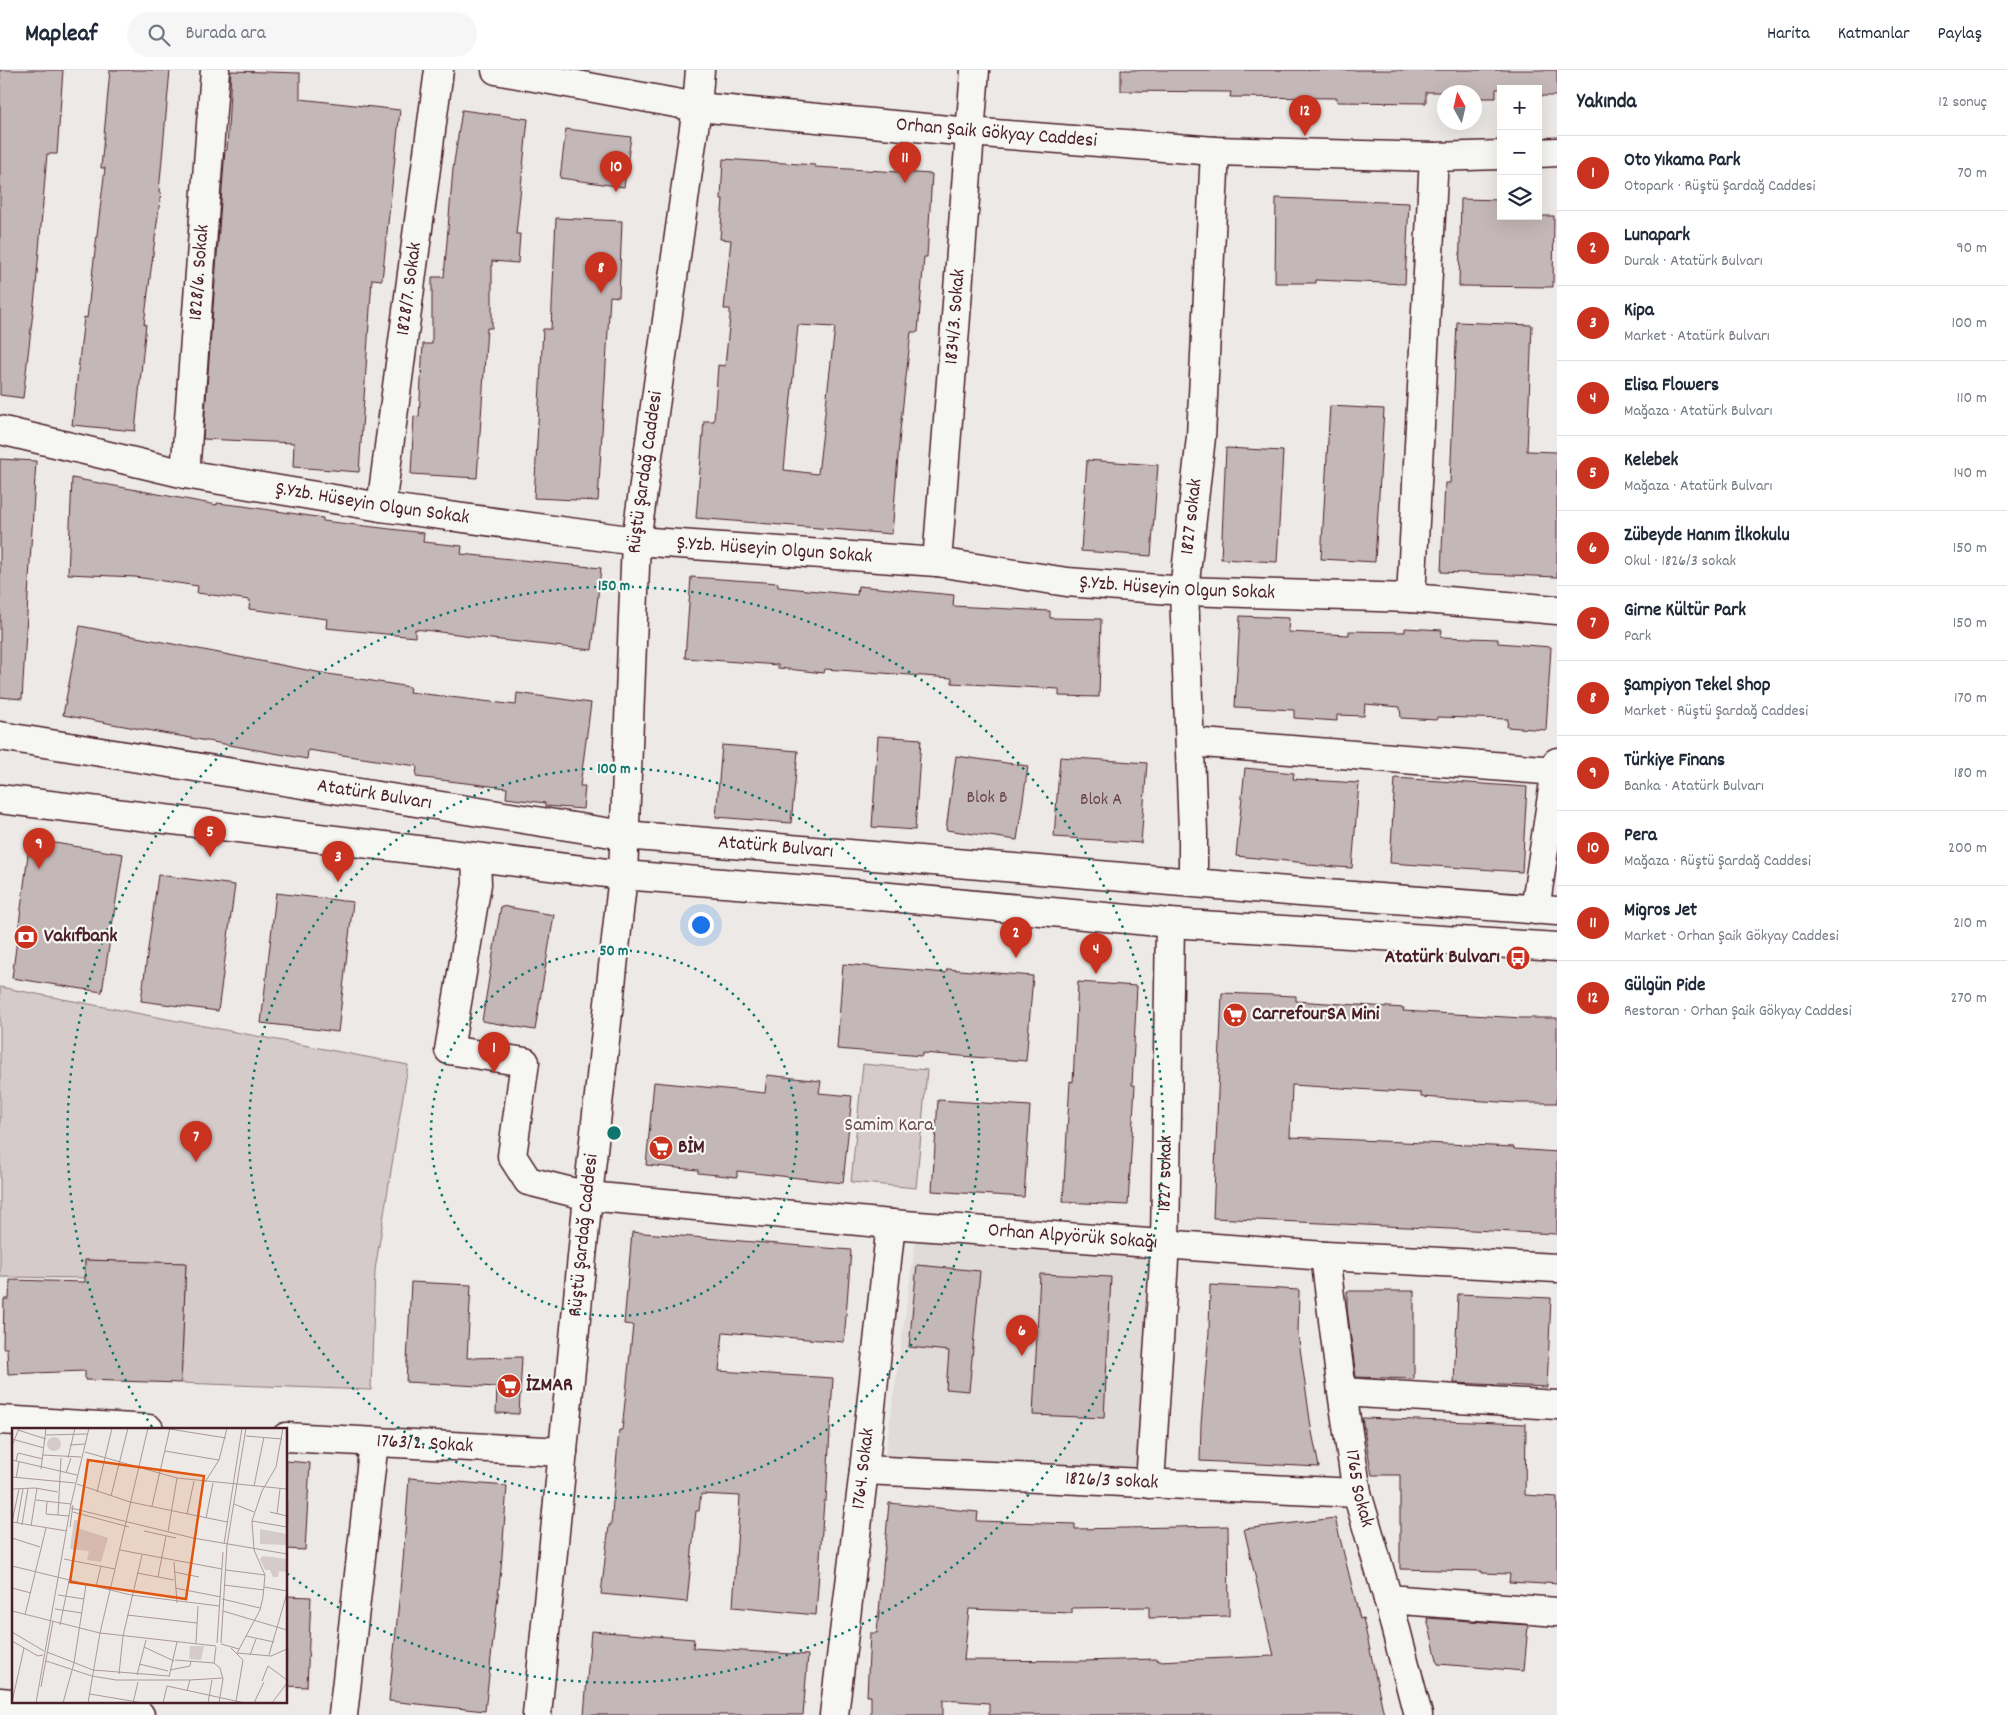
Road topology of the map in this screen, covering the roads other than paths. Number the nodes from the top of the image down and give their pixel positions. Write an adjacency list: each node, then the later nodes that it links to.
1 (214, 70): 14 (street, 1828/6. Sokak)
2 (439, 70): 15 (street, 1828/7. Sokak)
3 (496, 70): 6 (street, Orhan Şaik Gökyay Caddesi)
4 (700, 70): 6 (street, Rüştü Şardağ Caddesi)
5 (975, 70): 7 (street, 1834/3. Sokak)
6 (697, 107): 7 (street, Orhan Şaik Gökyay Caddesi); 16 (street, Rüştü Şardağ Caddesi)
7 (970, 132): 8 (street, Orhan Şaik Gökyay Caddesi); 17 (street, 1834/3. Sokak)
8 (1215, 151): 12 (street, Orhan Şaik Gökyay Caddesi); 18 (street, 1827 sokak)
9 (1557, 152): 10 (street)
10 (1542, 153)
11 (1497, 155): 12 (street, Orhan Şaik Gökyay Caddesi)
12 (1434, 157): 19 (street)
13 (0, 430): 14 (street, Ş.Yzb. Hüseyin Olgun Sokak)
14 (185, 474): 15 (street, Ş.Yzb. Hüseyin Olgun Sokak)
15 (380, 508): 16 (street, Ş.Yzb. Hüseyin Olgun Sokak)
16 (636, 541): 17 (street, Ş.Yzb. Hüseyin Olgun Sokak); 25 (street, Rüştü Şardağ Caddesi)
17 (937, 562): 18 (street, Ş.Yzb. Hüseyin Olgun Sokak)
18 (1184, 591): 19 (street, Ş.Yzb. Hüseyin Olgun Sokak); 22 (street, 1827 sokak)
19 (1411, 598): 20 (street, Ş.Yzb. Hüseyin Olgun Sokak)
20 (1557, 610)
21 (0, 736): 25 (street, Atatürk Bulvarı)
22 (1190, 742): 23 (street); 28 (street, 1827 sokak)
23 (1556, 766): 29 (street)
24 (0, 799): 26 (street, Atatürk Bulvarı)
25 (624, 835): 27 (street, Rüştü Şardağ Caddesi); 28 (street, Atatürk Bulvarı)
26 (476, 858): 27 (street, Atatürk Bulvarı); 32 (street, Orhan Alpyörük Sokağı)
27 (624, 875): 30 (street, Atatürk Bulvarı); 32 (street, Rüştü Şardağ Caddesi)
28 (1193, 882): 29 (street, Atatürk Bulvarı)
29 (1546, 910)
30 (1170, 923): 31 (street, Atatürk Bulvarı); 34 (street, 1827 sokak)
31 (1557, 946)
32 (588, 1196): 33 (street, Orhan Alpyörük Sokağı); 43 (street, Rüştü Şardağ Caddesi)
33 (891, 1224): 34 (street, Orhan Alpyörük Sokağı); 44 (street, 1764. Sokak)
34 (1165, 1244): 35 (street, Orhan Alpyörük Sokağı); 45 (street, 1827 sokak)
35 (1326, 1256): 36 (street, Orhan Alpyörük Sokağı); 37 (street, 1765 Sokak)
36 (1557, 1268)
37 (1342, 1392): 38 (street); 46 (street, 1765 Sokak)
38 (1557, 1405)
39 (0, 1420): 40 (street)
40 (132, 1428)
41 (288, 1437): 42 (street, 1763/2. Sokak)
42 (374, 1442): 43 (street, 1763/2. Sokak); 51 (street)
43 (562, 1452): 52 (street, Rüştü Şardağ Caddesi)
44 (864, 1470): 45 (street, 1826/3 sokak); 53 (street, 1764. Sokak)
45 (1150, 1484): 46 (street, 1826/3 sokak)
46 (1357, 1493): 47 (street, 1765 Sokak)
47 (1388, 1599): 48 (street); 54 (street, 1765 Sokak)
48 (1557, 1612)
49 (0, 1702): 50 (street)
50 (140, 1715)
51 (343, 1715)
52 (537, 1715)
53 (834, 1715)
54 (1418, 1715)

